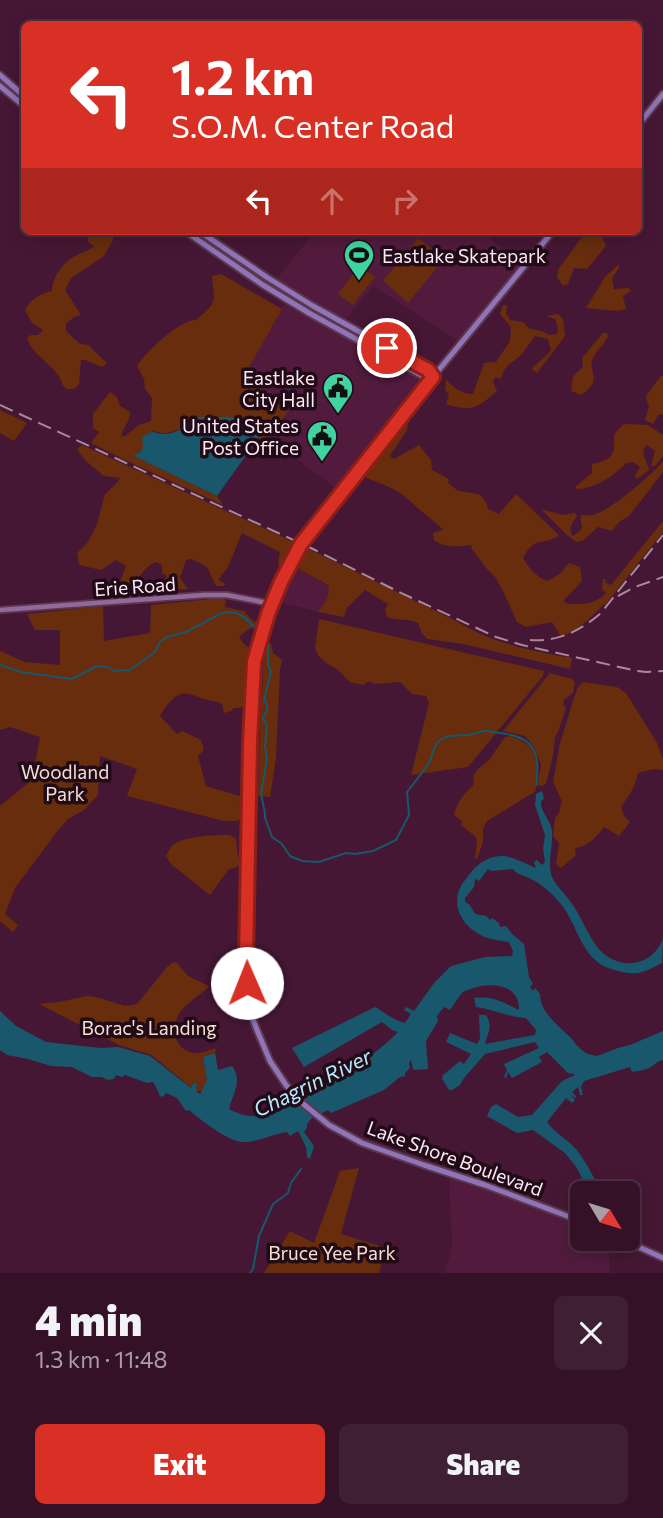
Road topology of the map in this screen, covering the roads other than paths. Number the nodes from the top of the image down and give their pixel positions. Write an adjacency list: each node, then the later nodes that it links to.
1 (0, 75): 3 (main road)
2 (0, 86): 5 (main road)
3 (21, 93)
4 (663, 94): 6 (main road)
5 (21, 104)
6 (642, 120)
7 (191, 235): 10 (main road)
8 (205, 235): 10 (main road)
9 (550, 235): 10 (main road, Lake Shore Boulevard)
10 (433, 377): 11 (main road, Lake Shore Boulevard)
11 (272, 604): 12 (street, Erie Road); 13 (main road, Lake Shore Boulevard)
12 (0, 610)
13 (570, 1217)
14 (640, 1248): 15 (main road)
15 (663, 1258)

